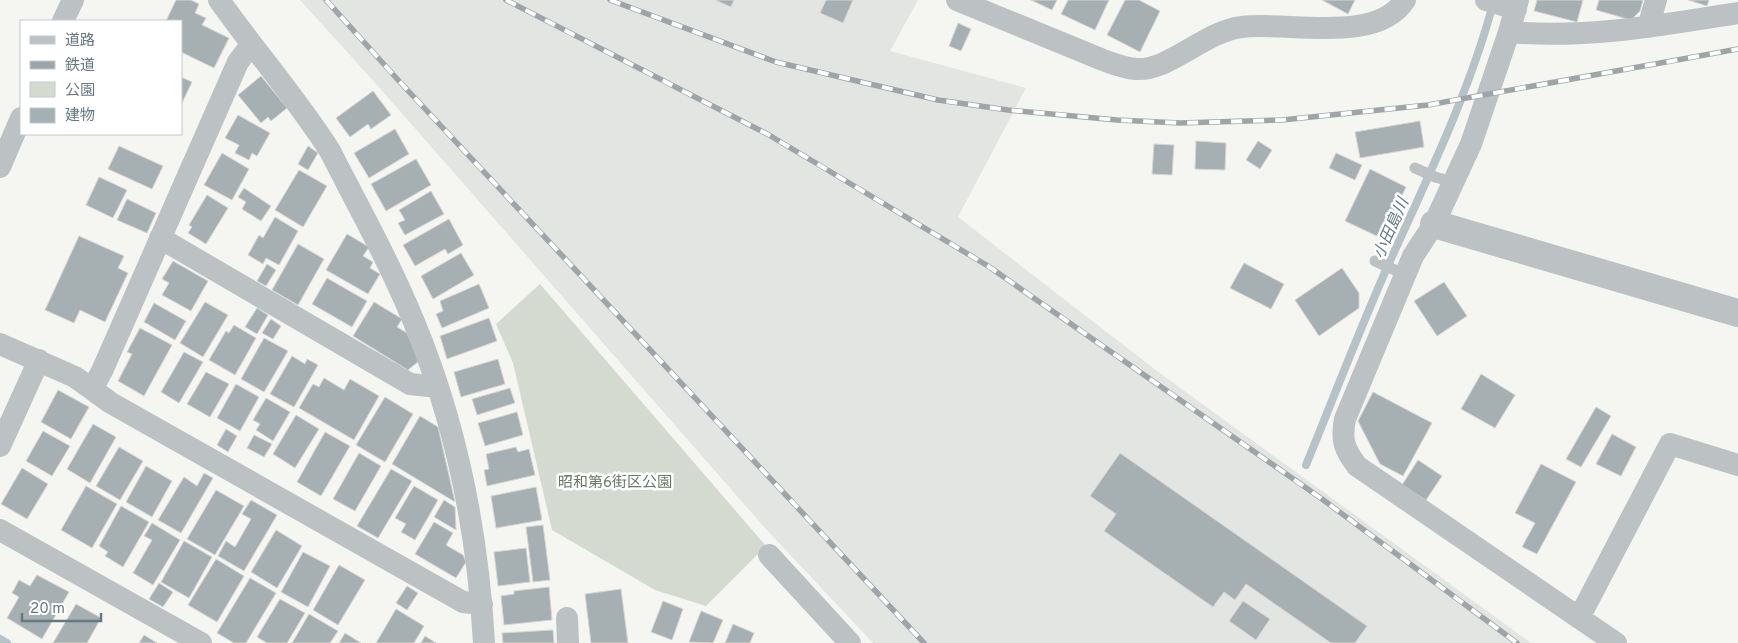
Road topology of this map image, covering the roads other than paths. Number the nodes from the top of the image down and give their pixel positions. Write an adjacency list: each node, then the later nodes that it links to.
1 (73, 0): 8 (street)
2 (219, 0): 11 (street)
3 (957, 0): 4 (street)
4 (1405, 0)
5 (1656, 0): 9 (street)
6 (1505, 3): 10 (street)
7 (1738, 13): 9 (street)
8 (63, 20)
9 (1648, 27): 10 (street)
10 (1509, 32): 15 (street)
11 (251, 45): 17 (street); 23 (street)
12 (20, 120): 13 (street)
13 (0, 167)
14 (1415, 168): 15 (lane)
15 (1444, 180): 16 (street)
16 (1434, 224): 19 (street); 20 (street)
17 (160, 238): 23 (street); 24 (street)
18 (1375, 261): 19 (lane)
19 (1402, 273): 31 (street)
20 (1738, 313)
21 (0, 344): 22 (street)
22 (39, 360): 24 (street); 25 (street)
23 (438, 387): 29 (street)
24 (92, 388): 29 (street)
25 (0, 446)
26 (1738, 465): 31 (street)
27 (0, 530): 32 (street)
28 (768, 555): 35 (street)
29 (482, 604): 33 (street)
30 (567, 618): 34 (street)
31 (1579, 618): 36 (street)
32 (201, 643)
33 (484, 643)
34 (568, 643)
35 (850, 643)
36 (1616, 643)

